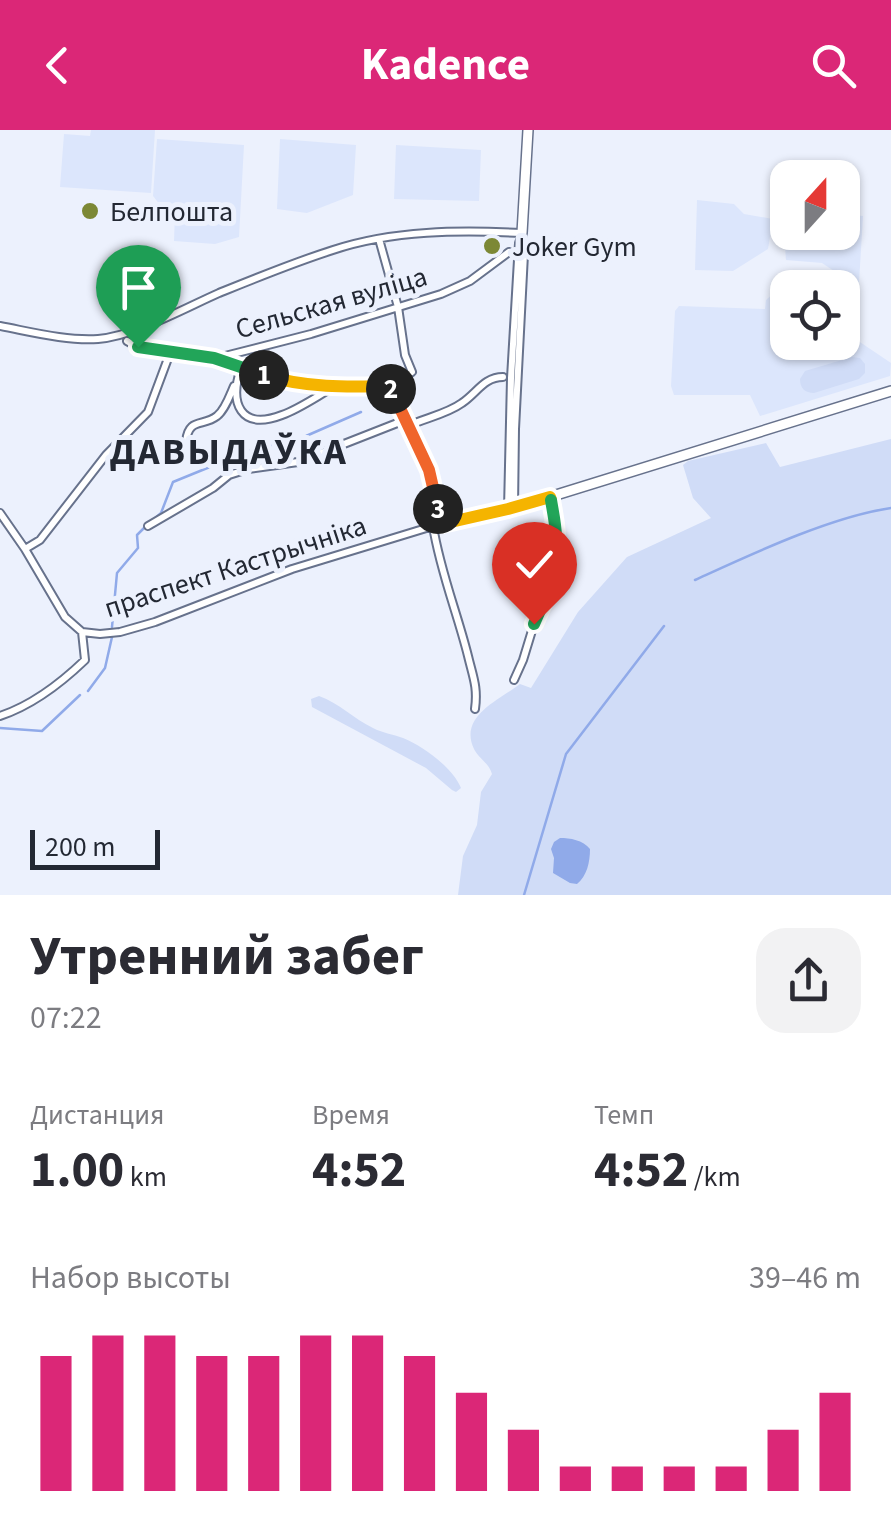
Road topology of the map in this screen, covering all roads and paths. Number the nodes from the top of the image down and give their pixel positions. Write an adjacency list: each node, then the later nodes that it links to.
1 (528, 130): 2 (main road)
2 (522, 233): 3 (street); 19 (street)
3 (379, 240): 5 (street); 6 (street)
4 (508, 252): 5 (street, Сельская вуліца)
5 (398, 307): 9 (street, Сельская вуліца); 13 (street)
6 (0, 326)
7 (128, 341): 8 (street)
8 (170, 353): 9 (street); 23 (street)
9 (214, 358): 10 (street)
10 (241, 368): 12 (street); 14 (street)
11 (503, 377): 16 (street)
12 (235, 385): 14 (street); 17 (street)
13 (389, 386): 14 (street); 16 (street)
14 (333, 387)
15 (891, 391): 18 (main road)
16 (407, 423): 21 (street); 22 (street)
17 (186, 441)
18 (550, 497): 19 (main road); 25 (street)
19 (511, 508): 21 (street, праспект Кастрычніка)
20 (0, 513): 23 (street, праспект Кастрычніка)
21 (437, 525): 24 (street, праспект Кастрычніка); 26 (street)
22 (148, 526)
23 (25, 549): 24 (street, праспект Кастрычніка)
24 (82, 632): 27 (street)
25 (514, 680)
26 (475, 709)
27 (0, 716)

